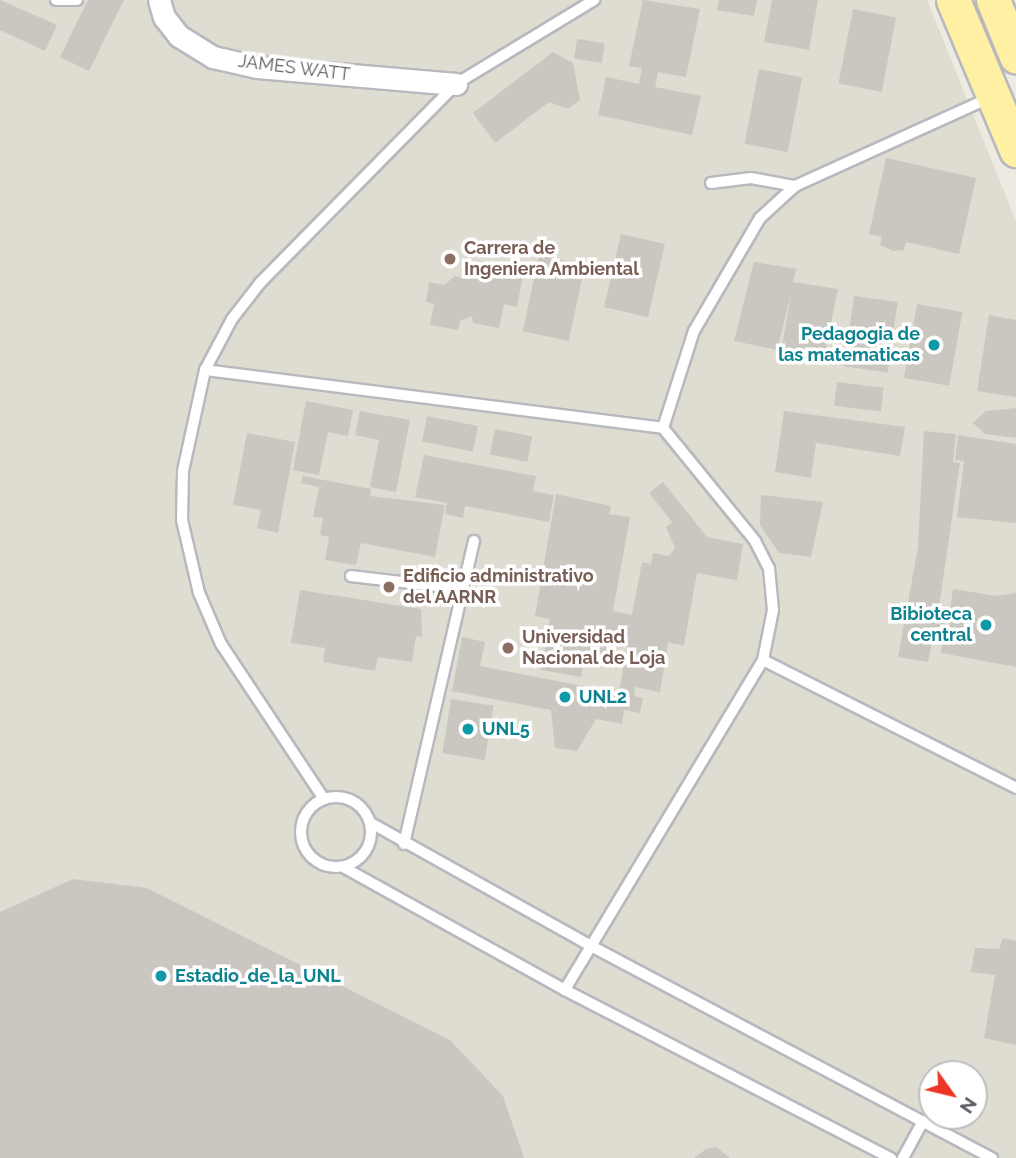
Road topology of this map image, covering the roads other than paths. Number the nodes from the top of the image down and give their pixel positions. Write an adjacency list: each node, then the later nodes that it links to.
1 (56, 0): 2 (lane)
2 (77, 0)
3 (159, 0): 8 (street, JAMES WATT)
4 (594, 0): 8 (lane)
5 (953, 0): 9 (main road)
6 (993, 0): 7 (main road)
7 (1016, 57)
8 (456, 84): 13 (lane)
9 (994, 96): 10 (main road); 12 (lane)
10 (1016, 150)
11 (711, 183): 12 (lane)
12 (796, 186): 14 (lane)
13 (205, 370): 14 (lane); 20 (lane)
14 (663, 428): 18 (lane)
15 (474, 541): 17 (lane)
16 (351, 576): 17 (lane)
17 (462, 589): 22 (lane)
18 (763, 660): 19 (lane); 24 (lane)
19 (1016, 788)
20 (324, 799): 21 (lane); 23 (lane)
21 (370, 822): 22 (lane); 23 (lane)
22 (404, 844): 24 (lane)
23 (344, 867): 25 (lane)
24 (591, 946): 25 (lane); 26 (lane)
25 (565, 990): 29 (lane)
26 (918, 1118)
27 (918, 1130): 30 (lane)
28 (940, 1130): 31 (lane)
29 (891, 1158)
30 (903, 1158)
31 (992, 1158)

